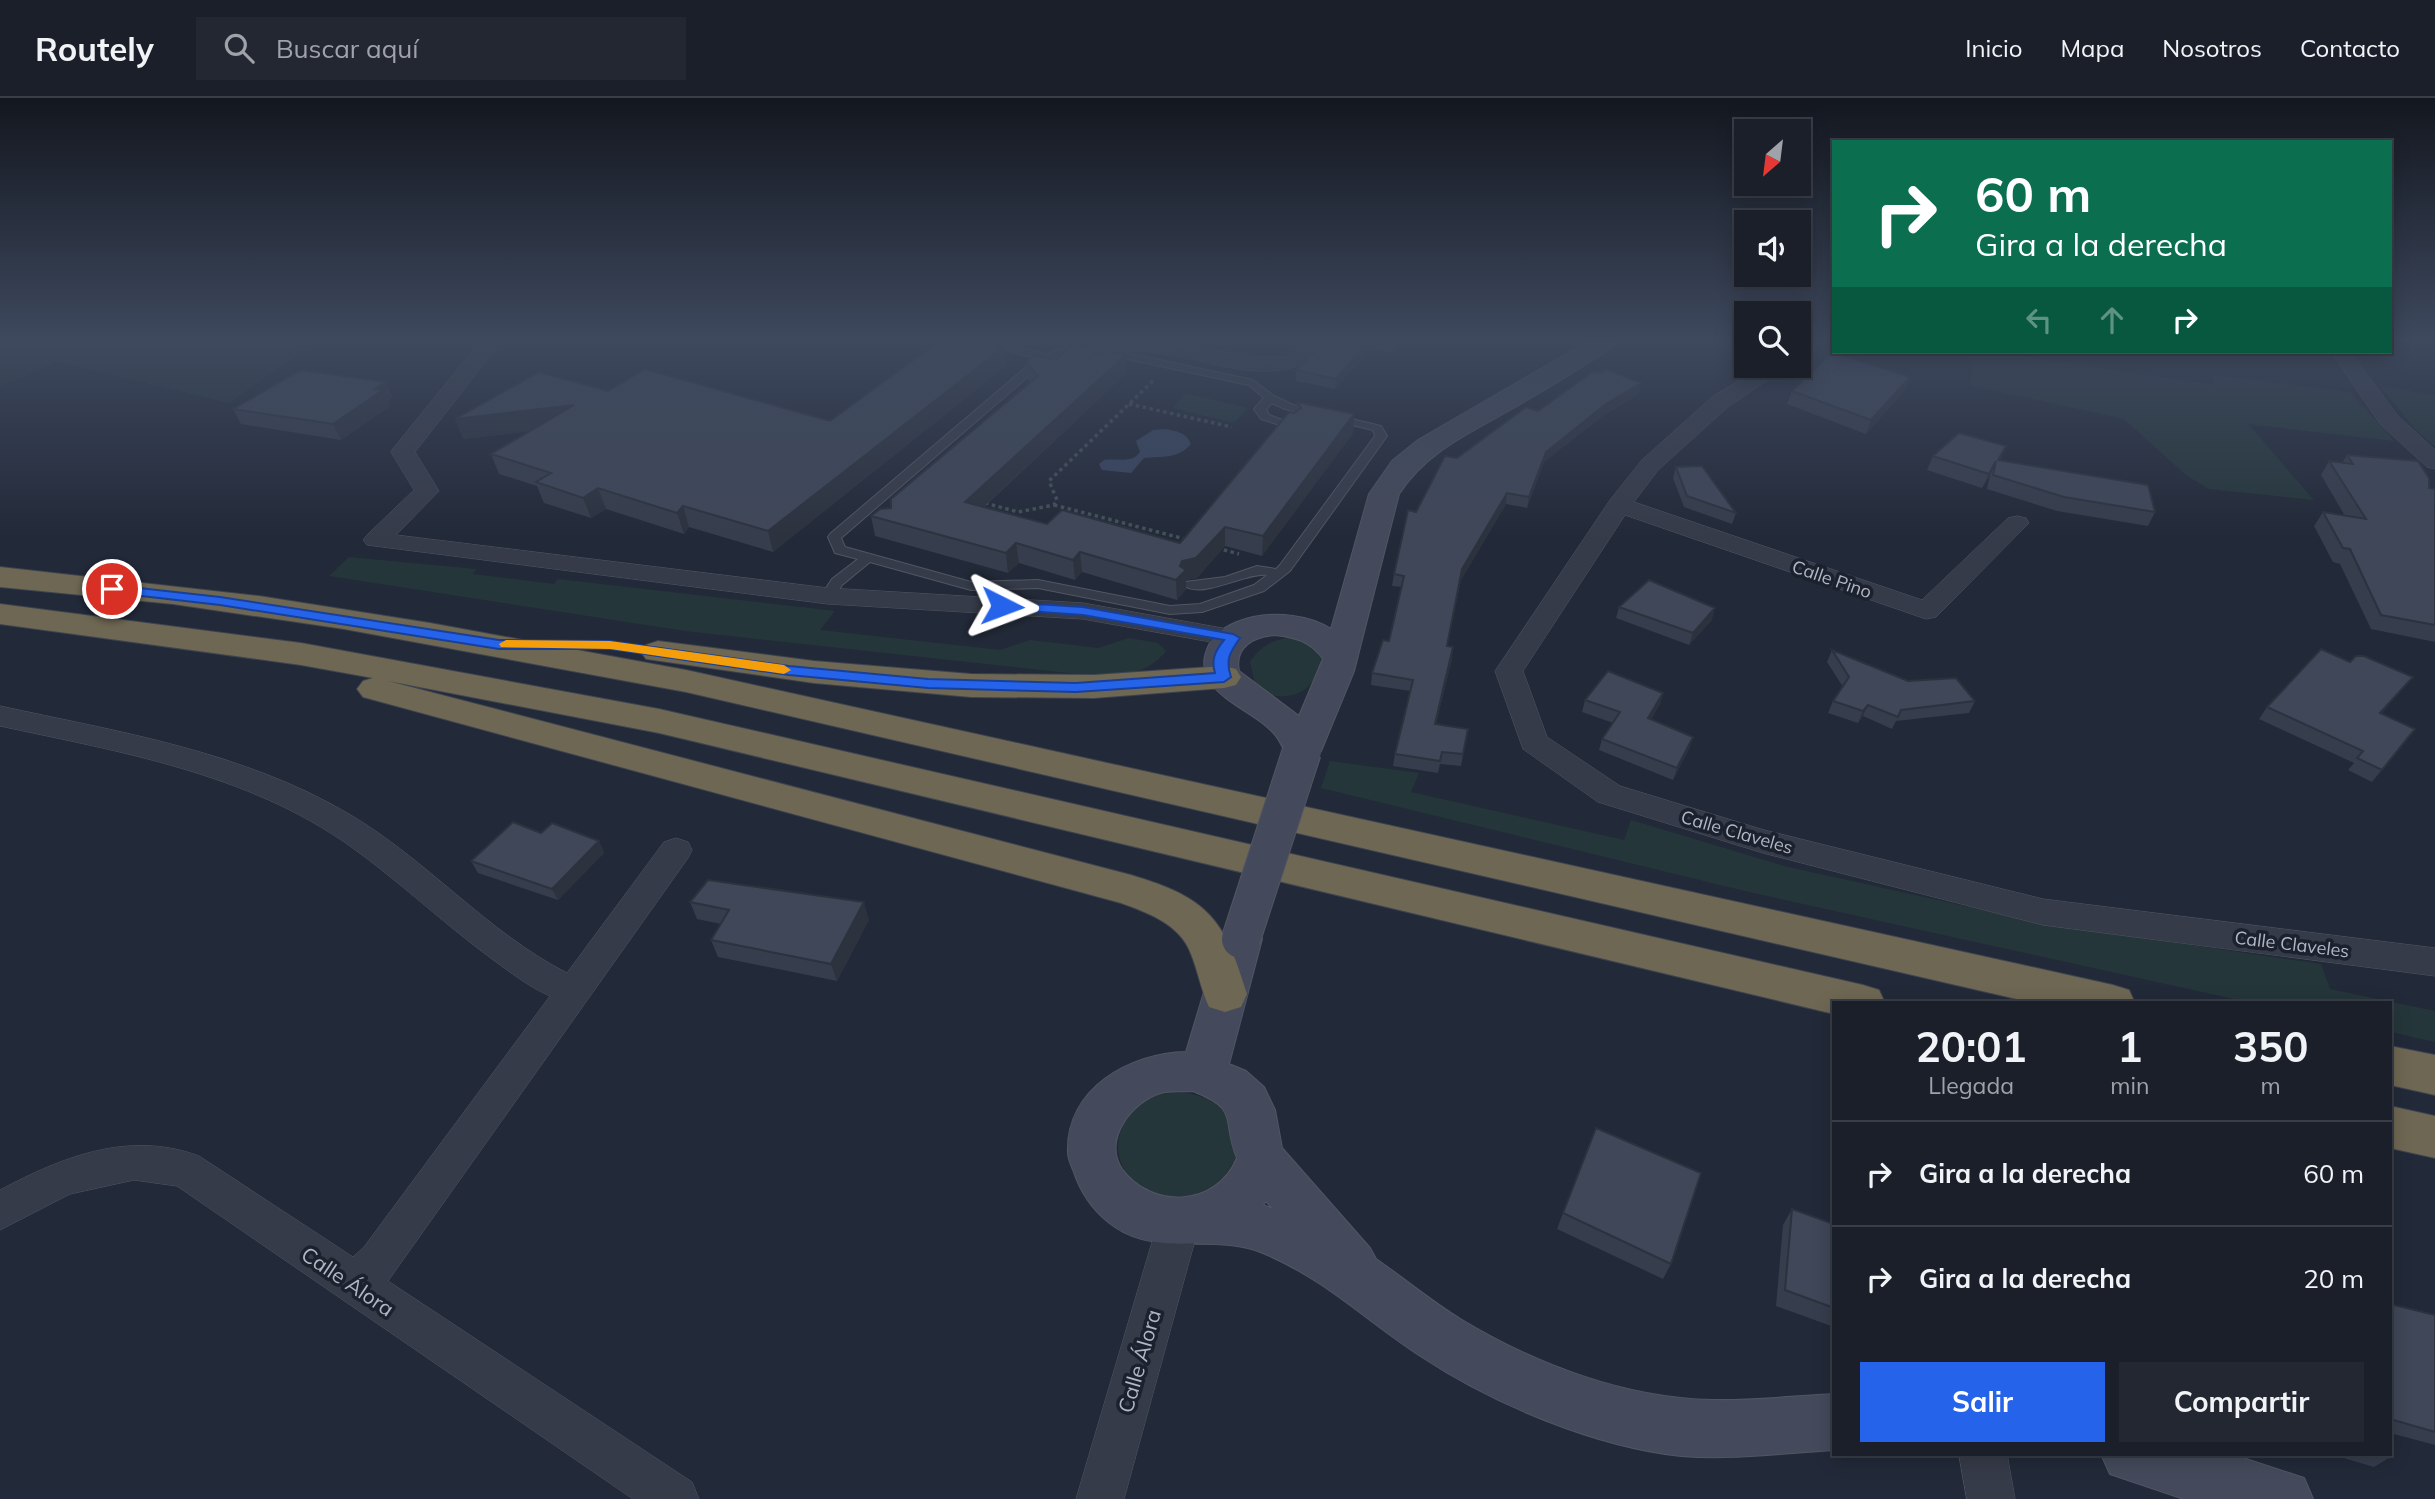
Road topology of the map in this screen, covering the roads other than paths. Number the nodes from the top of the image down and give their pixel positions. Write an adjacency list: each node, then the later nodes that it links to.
1 (439, 407): 19 (street)
2 (988, 407): 10 (lane)
3 (1261, 407): 8 (lane)
4 (1291, 407): 15 (lane)
5 (1495, 407): 17 (street)
6 (1714, 407): 12 (street, Calle Claveles)
7 (2380, 407): 9 (street)
8 (1292, 426)
9 (2435, 462)
10 (896, 485): 11 (lane); 14 (lane)
11 (907, 493)
12 (1619, 505): 13 (street, Calle Pino); 30 (street, Calle Claveles)
13 (2017, 523)
14 (867, 558): 15 (lane); 19 (lane)
15 (1281, 571): 18 (lane)
16 (0, 578): 23 (highway)
17 (1362, 584): 21 (street); 25 (street)
18 (1190, 585)
19 (828, 596): 22 (street)
20 (0, 614): 24 (highway)
21 (1283, 623): 22 (street); 25 (street)
22 (1233, 638): 26 (street)
23 (499, 644): 26 (highway); 34 (highway)
24 (301, 654): 32 (highway); 33 (highway)
25 (1336, 670): 26 (street); 28 (street)
26 (1237, 687): 28 (street)
27 (0, 716): 31 (street)
28 (1302, 751): 32 (street, bridge)
29 (676, 850): 31 (street)
30 (2435, 962)
31 (575, 990): 44 (street)
32 (1225, 993): 36 (street)
33 (1854, 1001)
34 (2104, 1001)
35 (2392, 1065): 37 (highway)
36 (1203, 1073): 40 (street); 42 (street)
37 (2435, 1075)
38 (2392, 1126): 39 (highway)
39 (2435, 1137)
40 (1261, 1159): 42 (street); 43 (street)
41 (0, 1211): 44 (street, Calle Álora)
42 (1189, 1220): 43 (street); 49 (street, Calle Álora)
43 (1366, 1283): 45 (street)
44 (354, 1285): 48 (street, Calle Álora)
45 (1832, 1422)
46 (1983, 1456): 50 (street)
47 (2137, 1456): 51 (street)
48 (674, 1499)
49 (1100, 1499)
50 (1991, 1499)
51 (2283, 1499)

